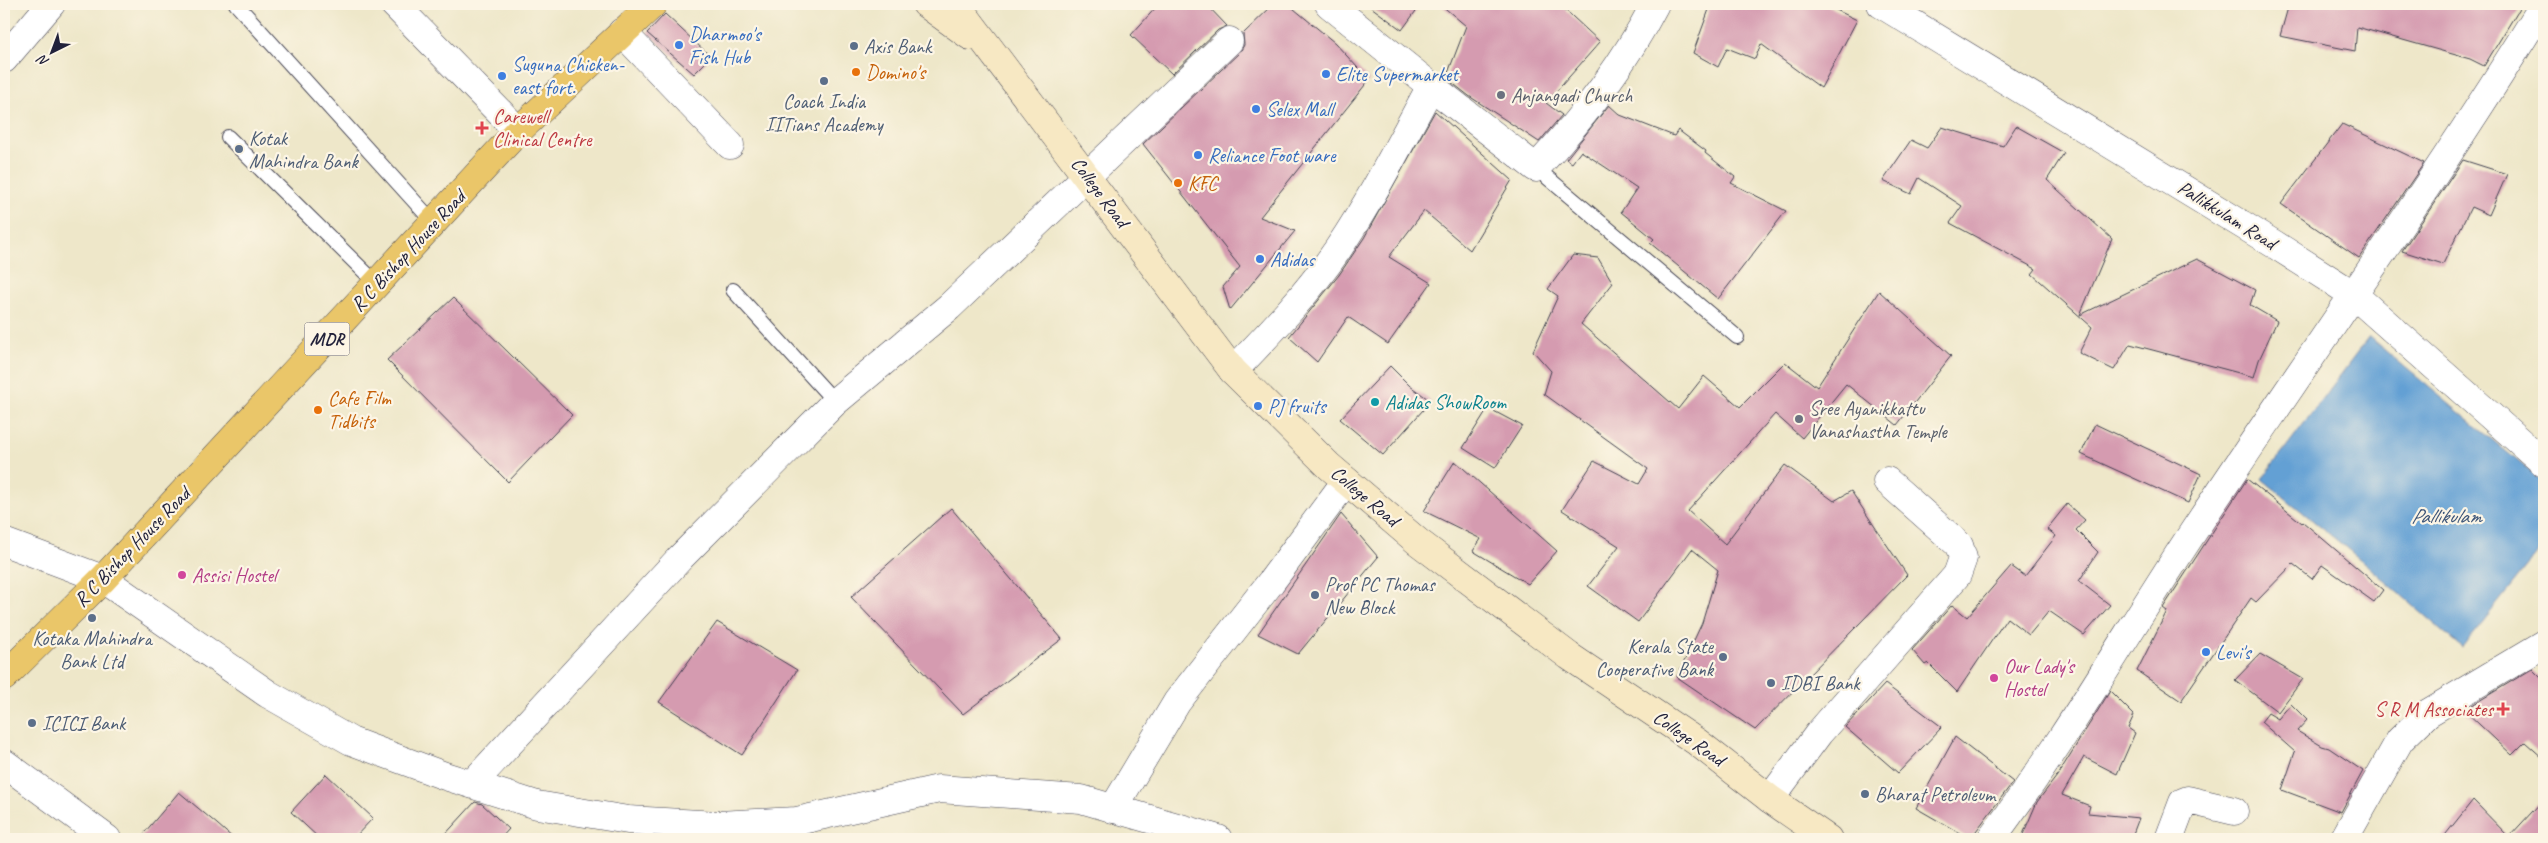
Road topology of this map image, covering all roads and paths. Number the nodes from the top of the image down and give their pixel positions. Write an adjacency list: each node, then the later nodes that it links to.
1 (51, 4): 14 (street)
2 (236, 4): 21 (lane)
3 (394, 4): 16 (street)
4 (653, 4): 11 (main road, R C Bishop House Road / MDR)
5 (926, 4): 13 (main road)
6 (956, 4): 13 (main road, College Road)
7 (1329, 4): 15 (street)
8 (1656, 4): 19 (street)
9 (1881, 4): 24 (street, Pallikkulam Road)
10 (2544, 4): 24 (street)
11 (622, 32): 16 (main road, R C Bishop House Road / MDR); 18 (street)
12 (1229, 41): 20 (street)
13 (996, 55): 20 (main road, College Road)
14 (4, 59)
15 (1431, 86): 19 (street); 26 (street)
16 (518, 131): 21 (main road, R C Bishop House Road / MDR)
17 (228, 137): 22 (lane)
18 (730, 145)
19 (1536, 168): 25 (lane)
20 (1087, 174): 26 (main road, College Road); 27 (street)
21 (434, 223): 22 (main road, R C Bishop House Road / MDR)
22 (377, 284): 32 (main road, R C Bishop House Road / MDR)
23 (733, 290): 27 (lane)
24 (2354, 295): 28 (street, Pallikkulam Road); 44 (street)
25 (1737, 337)
26 (1233, 371): 29 (main road, College Road)
27 (835, 402): 36 (street)
28 (2544, 463)
29 (1346, 480): 37 (main road, College Road); 38 (street)
30 (1887, 480): 37 (street)
31 (4, 542): 32 (street)
32 (103, 579): 34 (main road, R C Bishop House Road / MDR); 36 (street)
33 (2544, 644): 46 (street)
34 (4, 677)
35 (4, 763): 41 (street)
36 (472, 784): 40 (street)
37 (1770, 799): 43 (main road, College Road)
38 (1113, 808): 40 (street); 42 (street)
39 (2234, 810): 45 (street)
40 (791, 830)
41 (107, 839)
42 (1218, 839)
43 (1828, 839)
44 (1991, 839)
45 (2169, 839)
46 (2344, 839)

